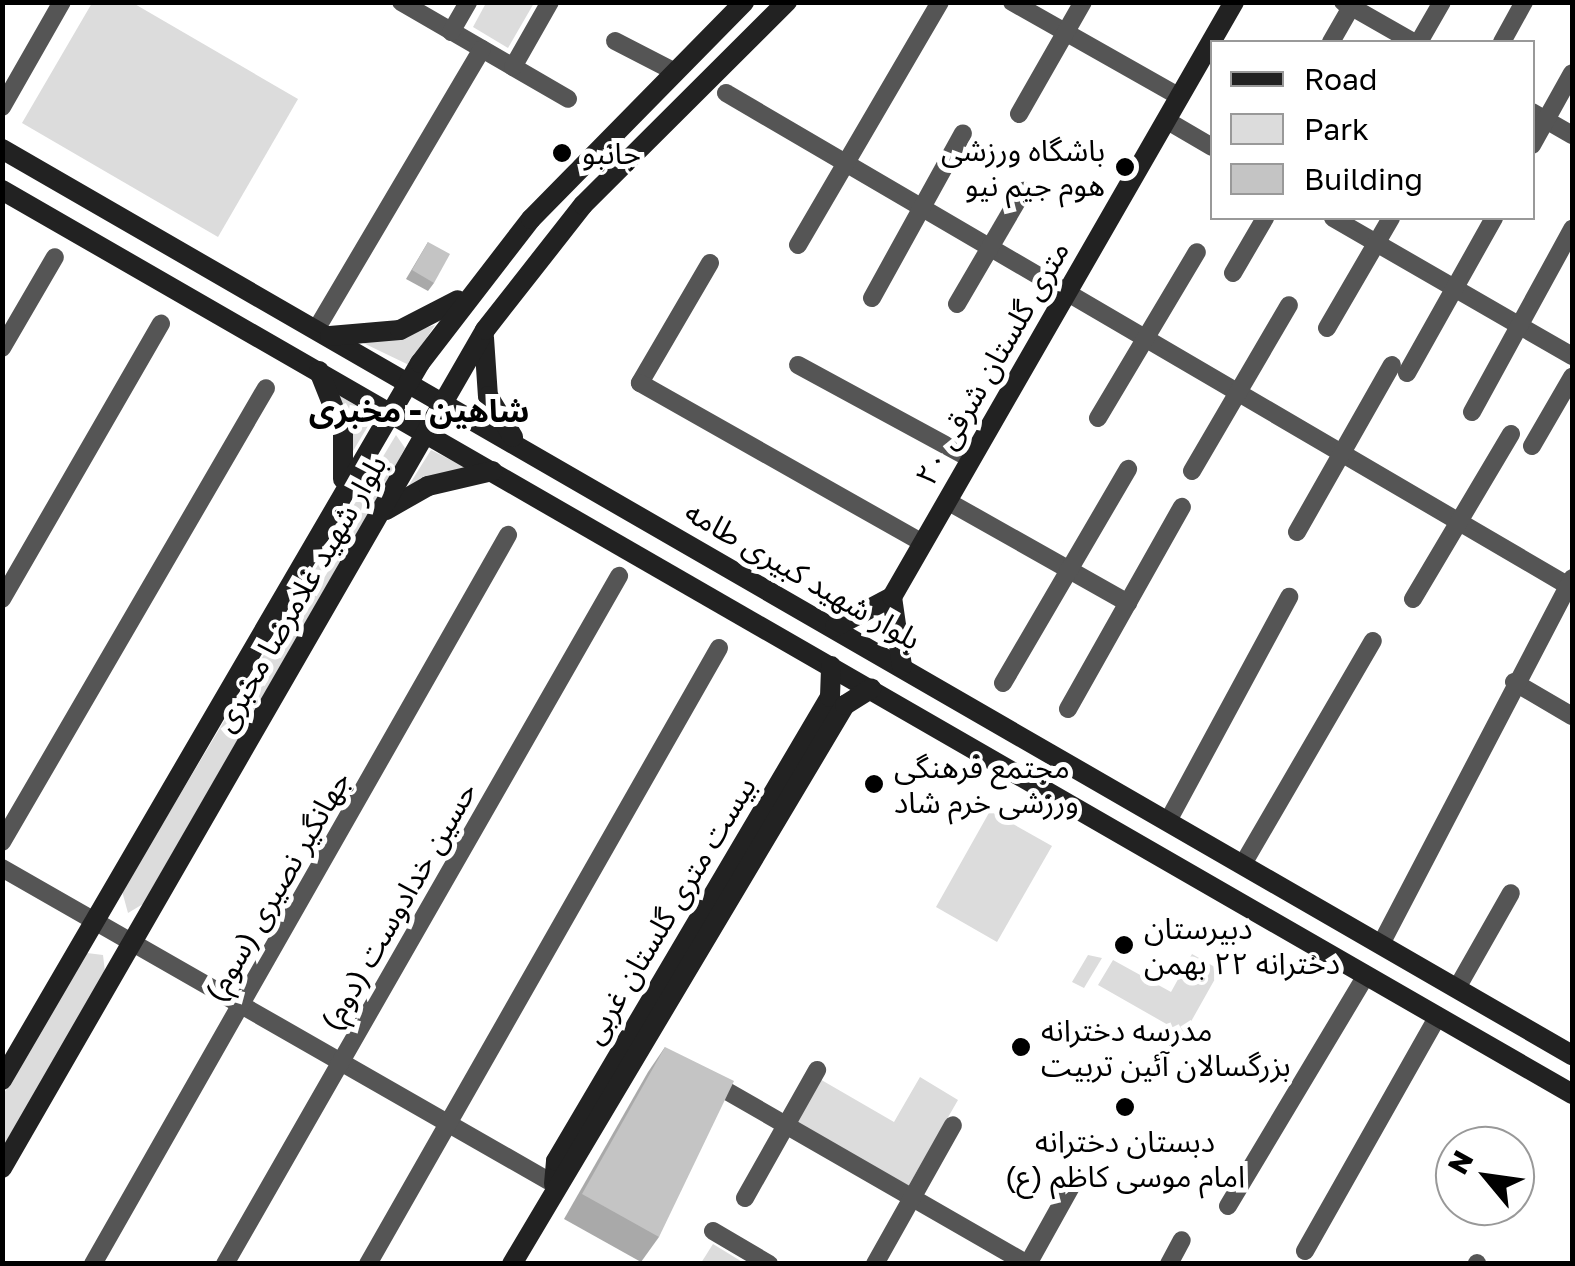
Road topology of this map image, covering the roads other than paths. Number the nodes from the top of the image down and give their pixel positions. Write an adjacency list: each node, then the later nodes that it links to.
1 (62, 2): 30 (street)
2 (401, 2): 14 (street)
3 (468, 2): 14 (street)
4 (550, 2): 24 (street)
5 (744, 2): 25 (main road, بلوار شهید غلامرضا مخبری)
6 (786, 2): 63 (main road, بلوار شهید غلامرضا مخبری)
7 (940, 2): 38 (street)
8 (1012, 2): 15 (street)
9 (1083, 2): 15 (street)
10 (1234, 2): 17 (main road, ۲۰ متری گلستان شرقی)
11 (1442, 2): 20 (street)
12 (1524, 2): 21 (street)
13 (1350, 4): 18 (street); 19 (street)
14 (452, 32): 23 (street)
15 (1066, 33): 28 (street); 31 (street)
16 (615, 40): 25 (street)
17 (1212, 40)
18 (1332, 40)
19 (1413, 40)
20 (1417, 40)
21 (1503, 40)
22 (1210, 44): 28 (main road, ۲۰ متری گلستان شرقی)
23 (482, 49): 24 (street); 64 (street)
24 (513, 67): 29 (street)
25 (673, 71): 55 (main road, بلوار شهید غلامرضا مخبری)
26 (1572, 73): 32 (street)
27 (726, 93): 38 (street)
28 (1180, 97): 33 (main road, ۲۰ متری گلستان شرقی)
29 (568, 99)
30 (2, 106)
31 (1019, 114)
32 (1539, 116): 35 (street)
33 (1166, 120): 36 (street); 56 (main road, ۲۰ متری گلستان شرقی)
34 (963, 134): 41 (street)
35 (1572, 135)
36 (1210, 147)
37 (2, 149): 64 (main road, بلوار شهید کبیری طامه)
38 (846, 164): 41 (street); 48 (street)
39 (2, 190): 69 (main road)
40 (1023, 191): 49 (street)
41 (923, 209): 49 (street); 57 (street)
42 (1265, 220): 53 (street)
43 (1337, 220): 47 (street)
44 (1390, 220): 47 (street)
45 (1493, 220): 54 (street)
46 (1570, 235): 61 (street)
47 (1377, 243): 54 (street); 62 (street)
48 (798, 244)
49 (990, 248): 56 (street); 58 (street)
50 (1197, 252): 65 (street)
51 (56, 257): 66 (street)
52 (710, 263): 94 (street)
53 (1233, 273)
54 (1453, 287): 61 (street); 82 (street)
55 (472, 290): 64 (main road); 71 (main road, بلوار شهید غلامرضا مخبری)
56 (1066, 294): 65 (street); 83 (main road, ۲۰ متری گلستان شرقی)
57 (872, 298)
58 (957, 304)
59 (1288, 305): 73 (street)
60 (161, 324): 100 (street)
61 (1521, 326): 67 (street); 76 (street)
62 (1328, 328)
63 (485, 330): 74 (main road, بلوار شهید غلامرضا مخبری); 80 (main road)
64 (323, 332): 71 (main road, بلوار شهید کبیری طامه)
65 (1146, 340): 73 (street); 77 (street)
66 (2, 348)
67 (1572, 356)
68 (798, 365): 83 (street)
69 (320, 371): 75 (main road); 87 (main road)
70 (1572, 377): 81 (street)
71 (408, 380): 74 (main road, بلوار شهید کبیری طامه); 75 (main road, بلوار شهید غلامرضا مخبری)
72 (266, 388): 114 (street)
73 (1237, 393): 82 (street); 86 (street)
74 (444, 401): 78 (main road, بلوار شهید غلامرضا مخبری); 80 (main road, بلوار شهید کبیری طامه)
75 (389, 411): 78 (main road); 87 (main road, بلوار شهید غلامرضا مخبری)
76 (1472, 412)
77 (1098, 418)
78 (426, 432): 85 (main road); 90 (main road, بلوار شهید غلامرضا مخبری)
79 (1511, 434): 91 (street)
80 (516, 443): 103 (main road, بلوار شهید کبیری طامه)
81 (1532, 446)
82 (1339, 452): 91 (street); 92 (street)
83 (971, 459): 88 (main road, ۲۰ متری گلستان شرقی)
84 (1128, 469): 95 (street)
85 (492, 471): 90 (main road); 106 (main road)
86 (1192, 471)
87 (340, 490): 118 (main road, بلوار شهید غلامرضا مخبری)
88 (947, 501): 94 (main road, ۲۰ متری گلستان شرقی); 95 (street)
89 (1182, 508): 102 (street)
90 (380, 514): 119 (main road, بلوار شهید غلامرضا مخبری)
91 (1458, 522): 97 (street); 101 (street)
92 (1296, 532)
93 (508, 535): 123 (street, جهانگیر نصیری (سوم))
94 (923, 543): 98 (main road, ۲۰ متری گلستان شرقی)
95 (1069, 570): 102 (street); 109 (street)
96 (618, 576): 127 (street, حسین خدادوست (دوم))
97 (1571, 584): 108 (street)
98 (892, 597): 103 (main road); 107 (main road)
99 (1290, 597): 113 (street)
100 (2, 599)
101 (1413, 599)
102 (1128, 604): 111 (street)
103 (835, 627): 107 (main road, بلوار شهید کبیری طامه)
104 (1373, 641): 115 (street)
105 (719, 648): 132 (street)
106 (831, 666): 110 (main road); 125 (main road, بیست متری گلستان غربی)
107 (902, 666): 113 (main road, بلوار شهید کبیری طامه)
108 (1514, 682): 112 (street); 120 (street)
109 (1002, 683)
110 (871, 689): 121 (main road); 125 (main road, بیست متری گلستان غربی)
111 (1068, 709)
112 (1572, 716)
113 (1168, 821): 115 (main road, بلوار شهید کبیری طامه)
114 (2, 842)
115 (1243, 864): 120 (main road, بلوار شهید کبیری طامه)
116 (2, 868): 118 (street)
117 (1512, 893): 122 (street)
118 (96, 922): 119 (street); 130 (main road, بلوار شهید غلامرضا مخبری)
119 (132, 943): 123 (street); 135 (main road, بلوار شهید غلامرضا مخبری)
120 (1381, 944): 122 (main road, بلوار شهید کبیری طامه)
121 (1366, 975): 124 (main road); 140 (street)
122 (1456, 988): 126 (main road, بلوار شهید کبیری طامه)
123 (240, 1004): 127 (street); 144 (street, جهانگیر نصیری (سوم))
124 (1438, 1016): 131 (main road); 143 (street)
125 (645, 1044): 136 (main road, بیست متری گلستان غربی)
126 (1572, 1055)
127 (340, 1062): 132 (street); 145 (street, حسین خدادوست (دوم))
128 (817, 1070): 133 (street)
129 (692, 1071): 133 (street)
130 (2, 1080)
131 (1572, 1094)
132 (448, 1123): 136 (street); 146 (street)
133 (785, 1124): 138 (street); 139 (street)
134 (953, 1125): 138 (street)
135 (2, 1168)
136 (554, 1184): 147 (main road, بیست متری گلستان غربی)
137 (1072, 1185): 150 (street)
138 (912, 1197): 149 (street); 150 (street)
139 (745, 1198)
140 (1228, 1206)
141 (714, 1231): 148 (street)
142 (1182, 1240): 151 (street)
143 (1305, 1251)
144 (92, 1264)
145 (225, 1264)
146 (368, 1264)
147 (512, 1264)
148 (769, 1264)
149 (874, 1264)
150 (1028, 1264)
151 (1168, 1264)

